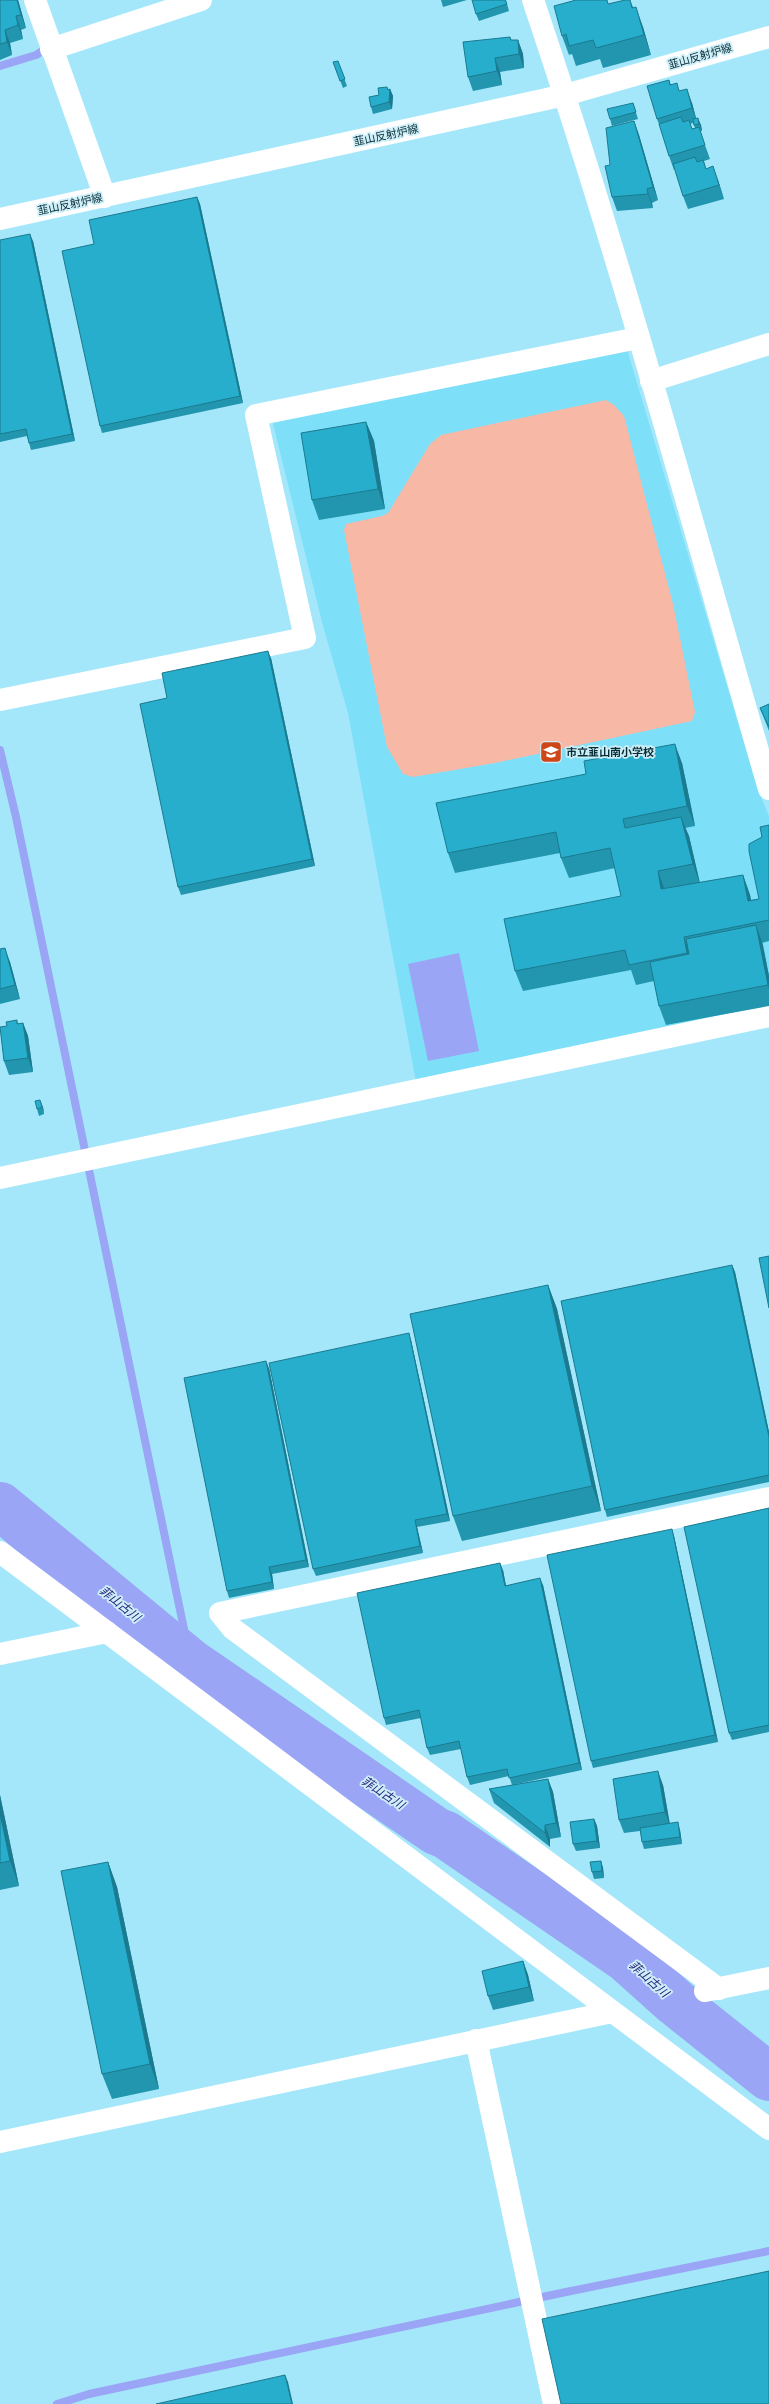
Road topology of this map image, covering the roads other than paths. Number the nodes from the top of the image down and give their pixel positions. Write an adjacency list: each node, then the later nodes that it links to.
1 (35, 0): 5 (street)
2 (202, 0): 5 (street)
3 (533, 0): 6 (street)
4 (769, 36): 6 (street, 韮山反射炉線)
5 (51, 49): 7 (street)
6 (565, 95): 7 (street, 韮山反射炉線); 9 (street)
7 (105, 197): 8 (street, 韮山反射炉線)
8 (0, 219)
9 (638, 338): 11 (street); 12 (street)
10 (769, 344): 11 (street)
11 (651, 381): 13 (street)
12 (0, 700)
13 (769, 789)
14 (769, 1016): 15 (street)
15 (0, 1178)
16 (769, 1498): 20 (street)
17 (0, 1552): 18 (street)
18 (107, 1632): 19 (street); 21 (street)
19 (0, 1654)
20 (769, 1978)
21 (612, 2012): 22 (street); 23 (street)
22 (476, 2040): 24 (street); 25 (street)
23 (769, 2129)
24 (0, 2142)
25 (554, 2404)

